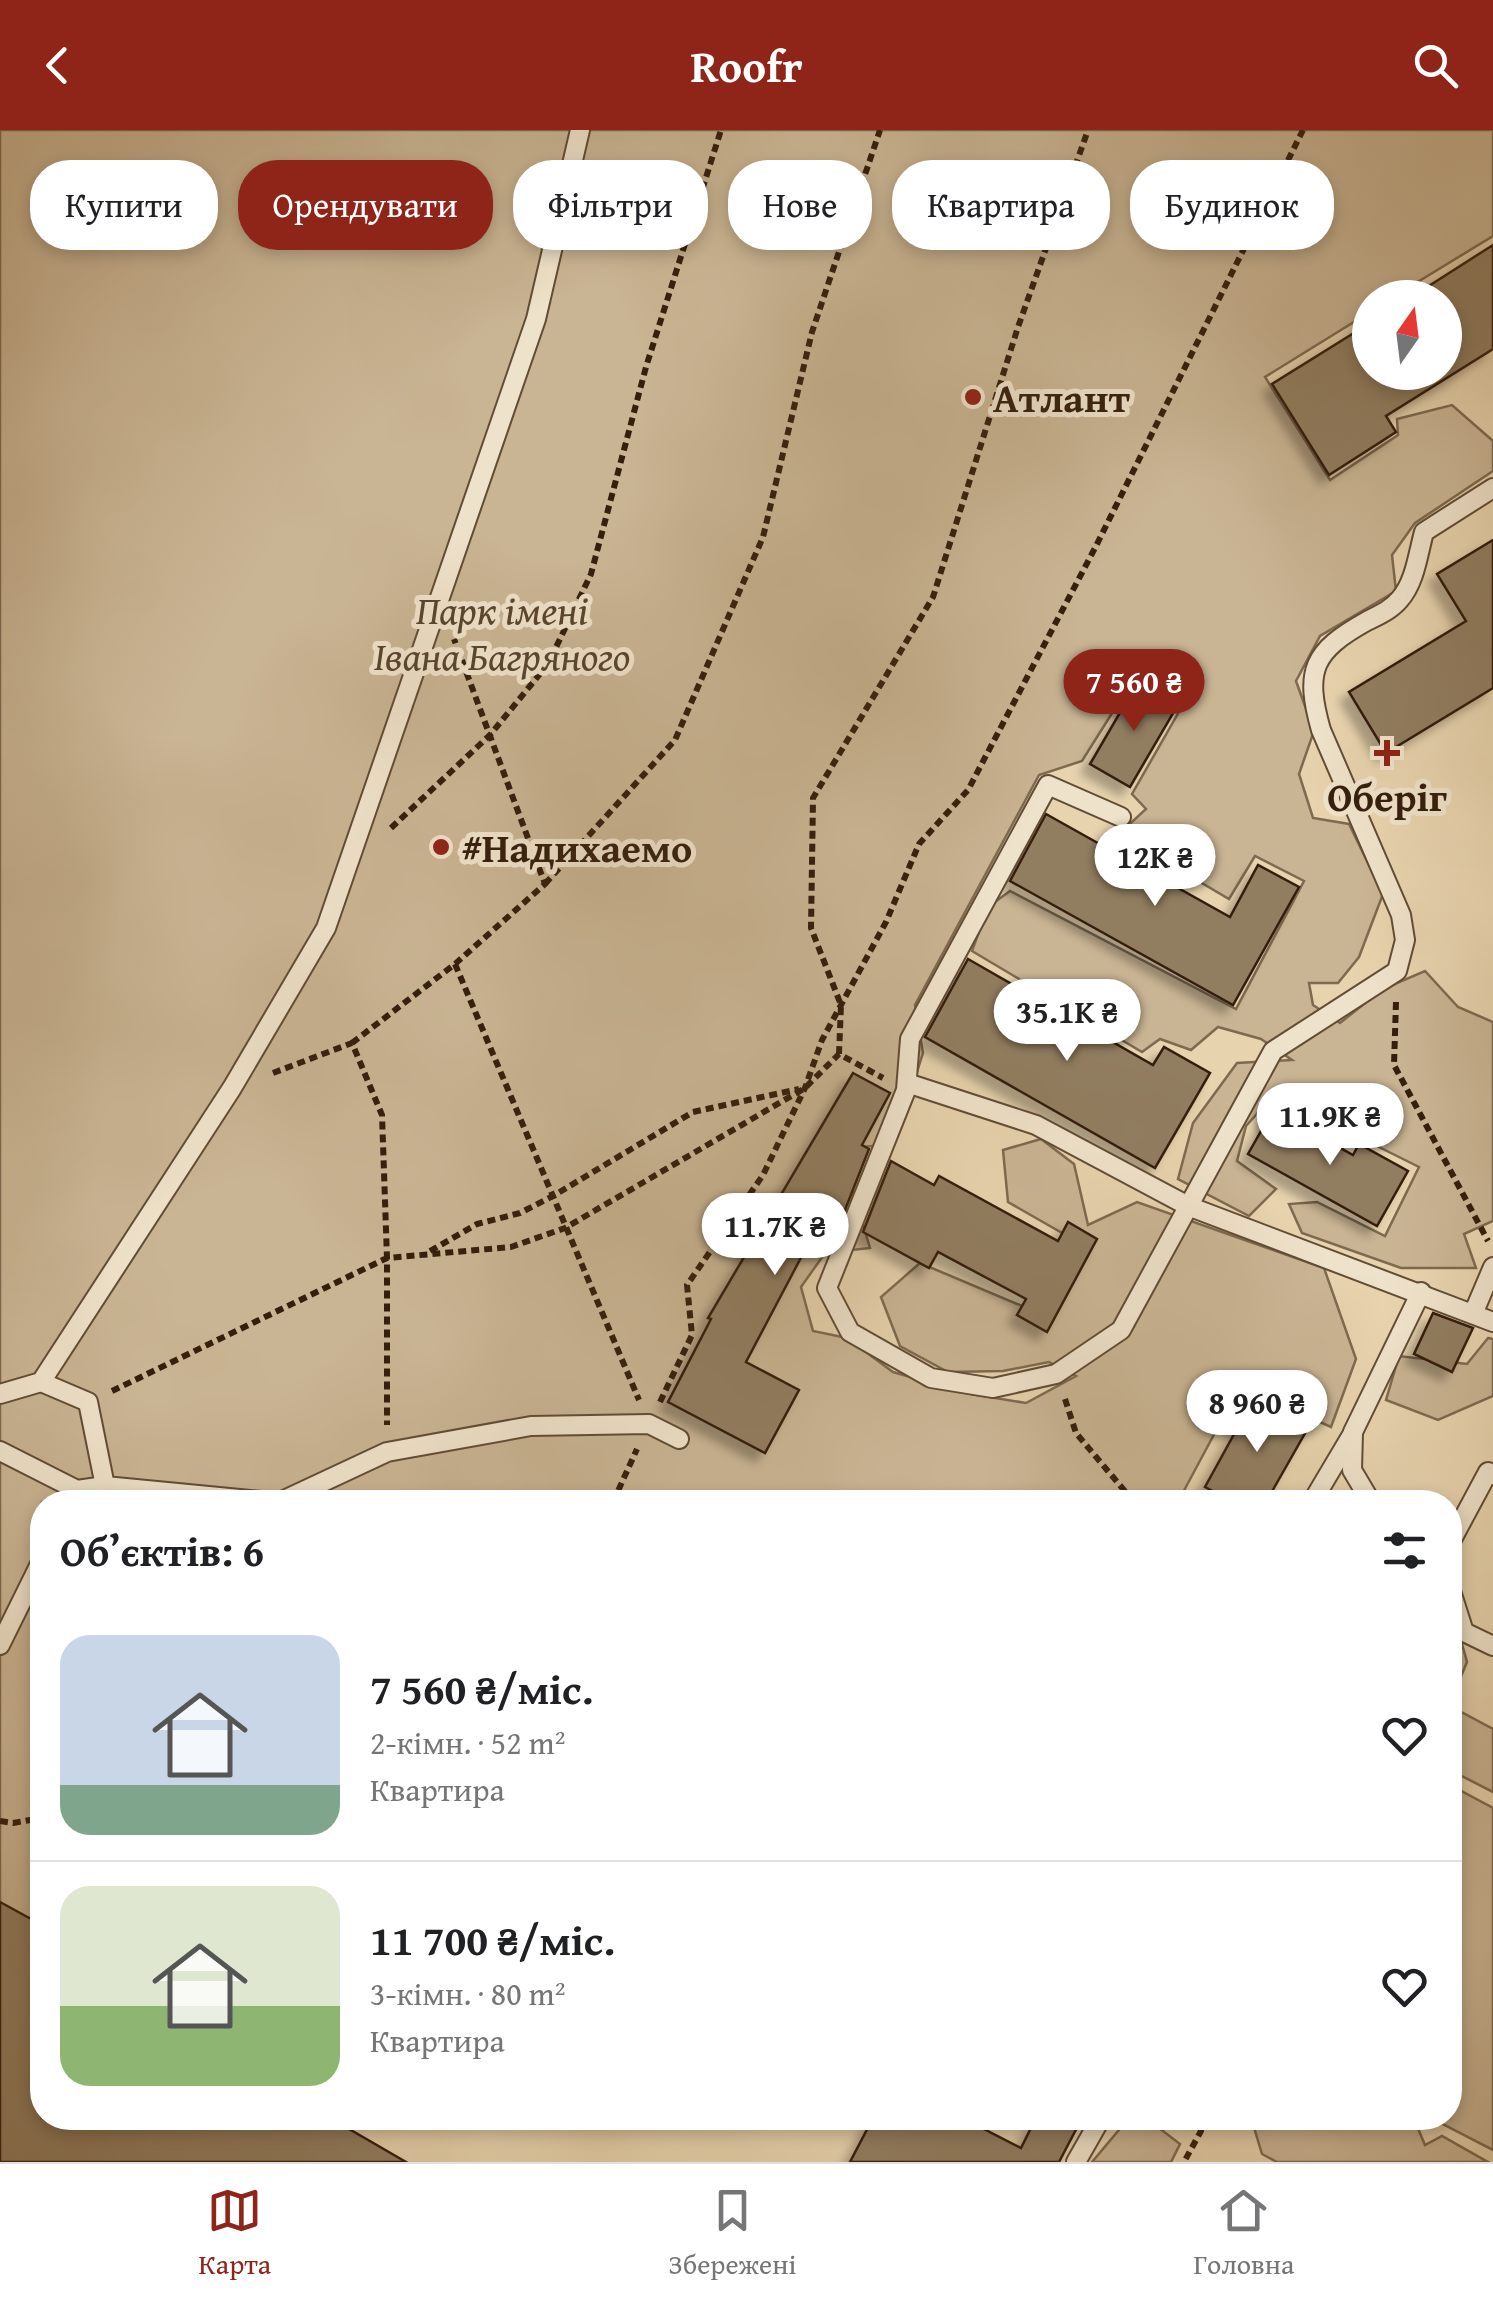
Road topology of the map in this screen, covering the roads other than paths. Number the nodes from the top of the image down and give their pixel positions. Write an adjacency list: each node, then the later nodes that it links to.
1 (580, 130): 10 (lane)
2 (1493, 488): 5 (lane)
3 (1120, 817): 4 (lane)
4 (906, 1086): 5 (lane); 5 (lane)
5 (1188, 1206): 7 (lane)
6 (1493, 1267): 8 (lane)
7 (1421, 1292): 8 (lane); 12 (lane)
8 (1473, 1314): 9 (lane)
9 (1493, 1322)
10 (42, 1382): 11 (lane); 16 (lane)
11 (0, 1394)
12 (1353, 1432): 22 (lane); 23 (lane)
13 (680, 1439): 21 (lane)
14 (0, 1451): 17 (lane)
15 (1493, 1475): 24 (lane)
16 (106, 1486): 18 (lane); 19 (lane); 20 (lane)
17 (64, 1490)
18 (93, 1490)
19 (116, 1490)
20 (148, 1490)
21 (306, 1490)
22 (1319, 1490)
23 (1364, 1490)
24 (1462, 1521)
25 (30, 1584): 27 (lane)
26 (1462, 1626): 28 (lane)
27 (0, 1644)
28 (1493, 1646)
29 (1093, 2130): 30 (lane)
30 (1076, 2162)

